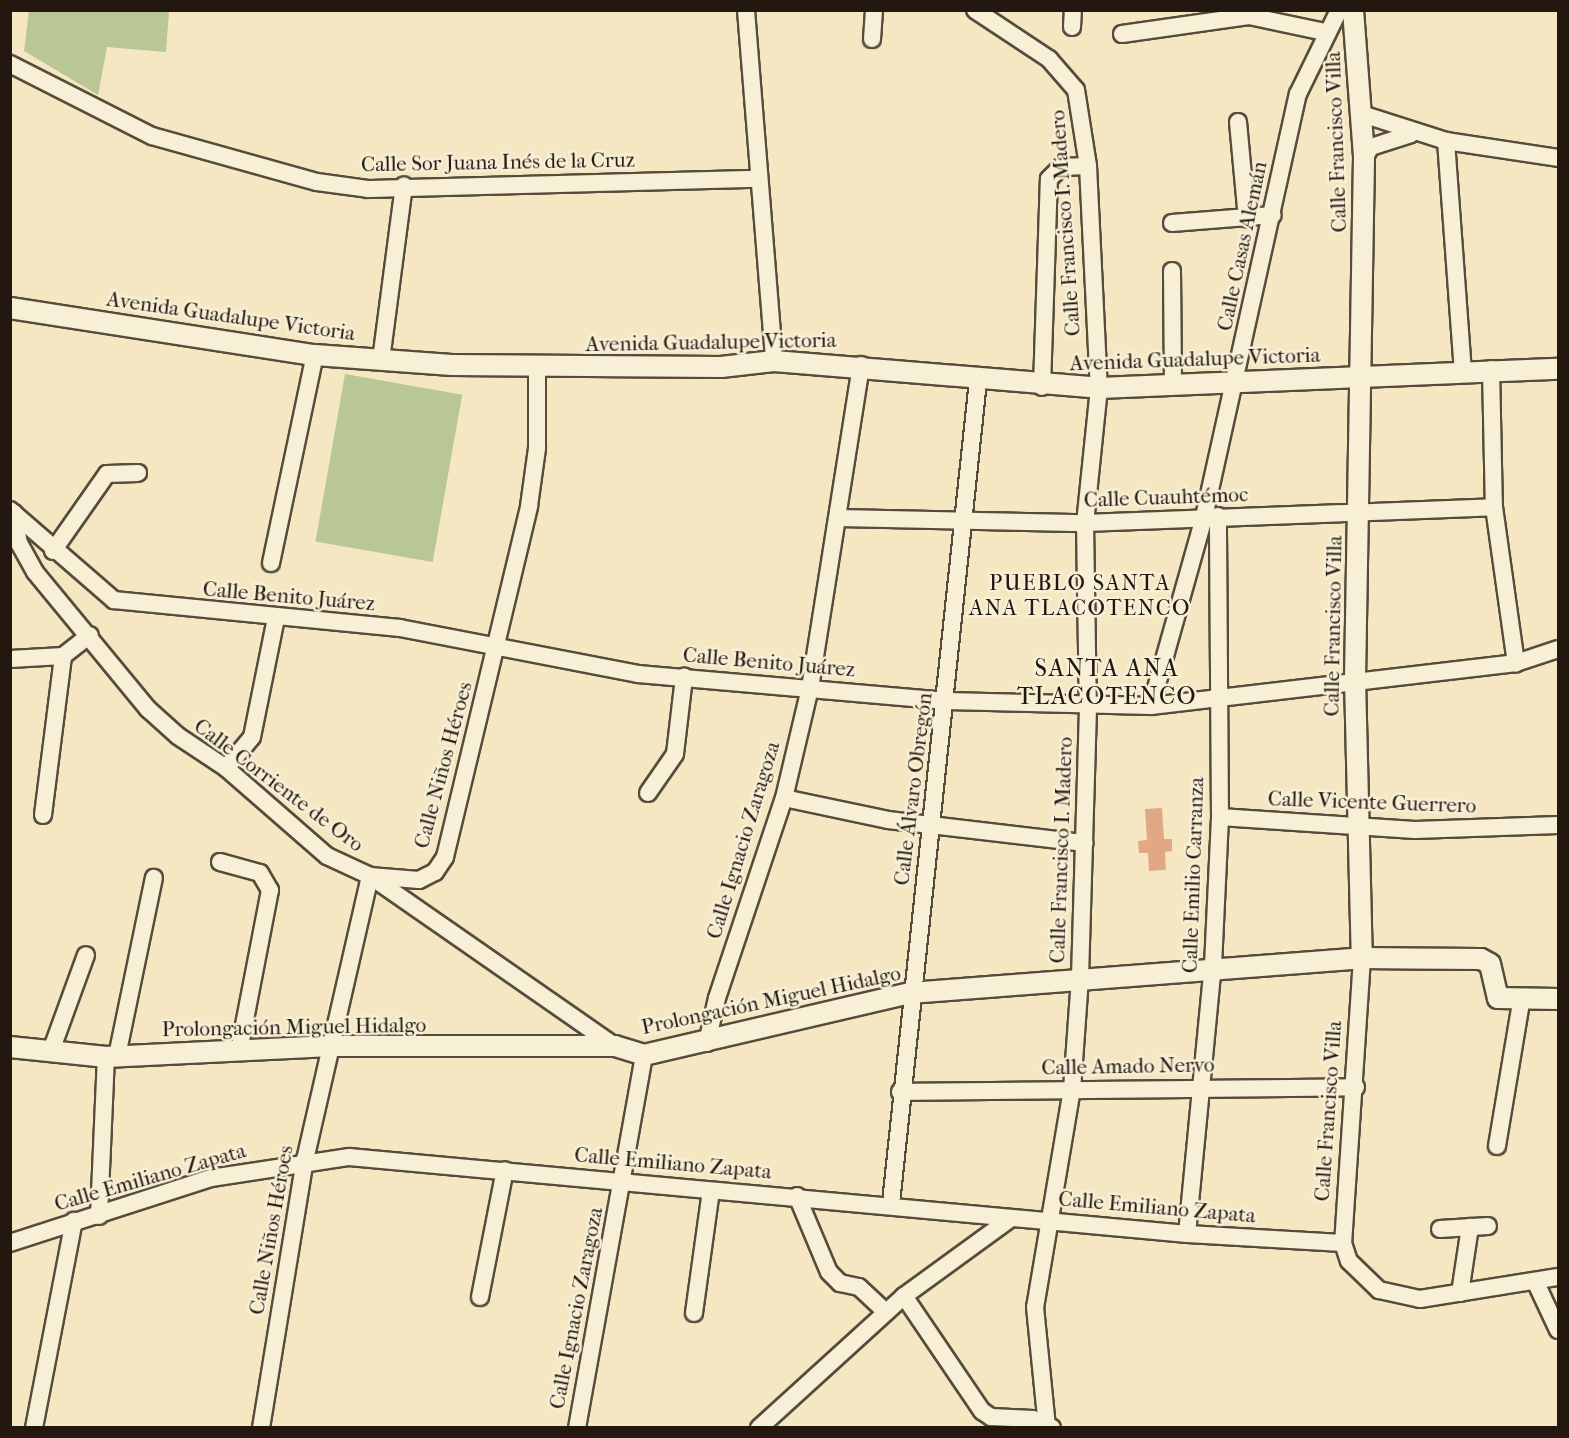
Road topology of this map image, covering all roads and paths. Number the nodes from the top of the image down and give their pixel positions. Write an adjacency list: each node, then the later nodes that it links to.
1 (746, 10): 17 (street)
2 (874, 10): 8 (street)
3 (975, 10): 16 (street, Calle Francisco I. Madero)
4 (1339, 10): 6 (street, Calle Casas Alemán)
5 (1353, 10): 10 (street, Calle Francisco Villa)
6 (1324, 32): 7 (street); 19 (street, Calle Casas Alemán)
7 (1122, 34)
8 (872, 39)
9 (10, 64): 18 (street, Calle Sor Juana Inés de la Cruz)
10 (1362, 114): 12 (street); 14 (street, Calle Francisco Villa)
11 (1238, 122): 20 (street)
12 (1414, 133): 13 (street); 14 (street)
13 (1446, 141): 15 (street); 31 (street)
14 (1364, 158): 32 (street, Calle Francisco Villa)
15 (1558, 158)
16 (1088, 166): 36 (street); 37 (street, Calle Francisco I. Madero)
17 (759, 178): 18 (street, Calle Sor Juana Inés de la Cruz); 26 (street)
18 (404, 186): 25 (street)
19 (1273, 215): 20 (street); 34 (street, Calle Casas Alemán)
20 (1247, 219): 21 (street)
21 (1172, 223)
22 (1172, 271): 35 (street)
23 (10, 308): 24 (street, Avenida Guadalupe Victoria)
24 (315, 356): 25 (street, Avenida Guadalupe Victoria); 47 (street)
25 (381, 360): 28 (street, Avenida Guadalupe Victoria)
26 (774, 361): 27 (street, Avenida Guadalupe Victoria); 28 (street, Avenida Guadalupe Victoria)
27 (861, 365): 33 (street, Avenida Guadalupe Victoria); 43 (street, Calle Ignacio Zaragoza)
28 (537, 367): 51 (street, Calle Niños Héroes)
29 (1491, 369): 30 (street, Avenida Guadalupe Victoria); 31 (street, Avenida Guadalupe Victoria); 39 (street)
30 (1558, 369)
31 (1463, 370): 32 (street, Avenida Guadalupe Victoria)
32 (1360, 378): 34 (street, Avenida Guadalupe Victoria); 41 (street, Calle Francisco Villa)
33 (978, 381): 36 (street, Avenida Guadalupe Victoria); 44 (street, Calle Álvaro Obregón)
34 (1235, 382): 35 (street, Avenida Guadalupe Victoria); 42 (street, Calle Casas Alemán)
35 (1173, 384): 37 (street, Avenida Guadalupe Victoria)
36 (1042, 387): 37 (street, Avenida Guadalupe Victoria)
37 (1099, 388): 45 (street, Calle Francisco I. Madero)
38 (138, 473): 46 (street)
39 (1494, 507): 41 (street, Calle Cuauhtémoc); 54 (street)
40 (12, 512): 46 (street, Calle Benito Juárez); 49 (street, Calle Corriente de Oro)
41 (1358, 514): 42 (street, Calle Cuauhtémoc); 56 (street, Calle Francisco Villa)
42 (1211, 517): 45 (street, Calle Cuauhtémoc); 58 (street, Calle Emilio Carranza); 60 (street, Calle Casas Alemán)
43 (839, 518): 44 (street, Calle Cuauhtémoc); 57 (street, Calle Ignacio Zaragoza)
44 (964, 522): 45 (street, Calle Cuauhtémoc); 59 (street, Calle Álvaro Obregón)
45 (1085, 523): 61 (street, Calle Francisco I. Madero)
46 (53, 551): 48 (street, Calle Benito Juárez)
47 (270, 563)
48 (276, 618): 51 (street, Calle Benito Juárez); 62 (street)
49 (90, 635): 52 (street); 62 (street, Calle Corriente de Oro)
50 (1558, 648): 54 (street, Calle Benito Juárez)
51 (496, 650): 55 (street, Calle Benito Juárez); 72 (street, Calle Niños Héroes)
52 (63, 656): 53 (street); 65 (street)
53 (10, 659)
54 (1516, 663): 56 (street, Calle Benito Juárez)
55 (684, 677): 57 (street, Calle Benito Juárez); 63 (street)
56 (1355, 679): 58 (street, Calle Benito Juárez); 69 (street, Calle Francisco Villa)
57 (810, 688): 59 (street, Calle Benito Juárez); 64 (street, Calle Ignacio Zaragoza)
58 (1219, 699): 60 (street, Calle Benito Juárez); 66 (street, Calle Emilio Carranza)
59 (947, 701): 61 (street, Calle Benito Juárez); 67 (street, Calle Álvaro Obregón)
60 (1151, 706): 61 (street, Calle Benito Juárez)
61 (1088, 708): 70 (street, Calle Francisco I. Madero)
62 (226, 768): 72 (street, Calle Corriente de Oro)
63 (648, 793)
64 (784, 798): 67 (street); 81 (street, Calle Ignacio Zaragoza)
65 (44, 815)
66 (1220, 817): 69 (street, Calle Vicente Guerrero); 76 (street, Calle Emilio Carranza)
67 (930, 822): 70 (street); 78 (street, Calle Álvaro Obregón)
68 (1558, 825): 69 (street, Calle Vicente Guerrero)
69 (1358, 828): 75 (street, Calle Francisco Villa)
70 (1085, 843): 77 (street, Calle Francisco I. Madero)
71 (220, 862): 86 (street)
72 (370, 876): 82 (street, Calle Niños Héroes); 83 (street, Calle Corriente de Oro)
73 (154, 878): 88 (street)
74 (86, 955): 85 (street)
75 (1362, 958): 76 (street, Prolongación Miguel Hidalgo); 80 (street, Prolongación Miguel Hidalgo); 90 (street, Calle Francisco Villa)
76 (1213, 966): 77 (street, Prolongación Miguel Hidalgo); 89 (street, Calle Emilio Carranza)
77 (1080, 978): 78 (street, Prolongación Miguel Hidalgo); 91 (street, Calle Francisco I. Madero)
78 (910, 993): 81 (street, Prolongación Miguel Hidalgo); 92 (street, Calle Álvaro Obregón)
79 (1558, 999): 80 (street)
80 (1521, 1002): 93 (street)
81 (707, 1043): 87 (street, Prolongación Miguel Hidalgo)
82 (331, 1046): 83 (street, Prolongación Miguel Hidalgo); 86 (street, Prolongación Miguel Hidalgo); 94 (street, Calle Niños Héroes)
83 (615, 1046): 87 (street, Prolongación Miguel Hidalgo)
84 (10, 1047): 85 (street, Prolongación Miguel Hidalgo)
85 (51, 1051): 88 (street, Prolongación Miguel Hidalgo)
86 (239, 1051): 88 (street, Prolongación Miguel Hidalgo)
87 (644, 1055): 96 (street, Calle Ignacio Zaragoza)
88 (112, 1057): 100 (street)
89 (1200, 1087): 90 (street, Calle Amado Nervo); 91 (street, Calle Amado Nervo); 107 (street, Calle Emilio Carranza)
90 (1356, 1087): 109 (street, Calle Francisco Villa)
91 (1072, 1089): 92 (street, Calle Amado Nervo); 103 (street, Calle Francisco I. Madero)
92 (900, 1092): 99 (street, Calle Álvaro Obregón)
93 (1497, 1146)
94 (305, 1160): 95 (street, Calle Emiliano Zapata); 100 (street, Calle Emiliano Zapata); 120 (street, Calle Niños Héroes)
95 (505, 1170): 96 (street, Calle Emiliano Zapata); 114 (street)
96 (623, 1181): 97 (street, Calle Emiliano Zapata); 121 (street, Calle Ignacio Zaragoza)
97 (711, 1191): 98 (street, Calle Emiliano Zapata); 116 (street)
98 (797, 1196): 99 (street, Calle Emiliano Zapata); 115 (street)
99 (891, 1203): 101 (street, Calle Emiliano Zapata)
100 (99, 1216): 102 (street, Calle Emiliano Zapata)
101 (1010, 1219): 103 (street, Calle Emiliano Zapata); 113 (street)
102 (74, 1221): 108 (street, Calle Emiliano Zapata); 119 (street)
103 (1050, 1221): 107 (street, Calle Emiliano Zapata); 118 (street, Calle Francisco I. Madero)
104 (1488, 1226): 105 (street)
105 (1470, 1227): 106 (street); 112 (street)
106 (1440, 1229)
107 (1187, 1234): 109 (street, Calle Emiliano Zapata)
108 (10, 1243)
109 (1343, 1243): 112 (street)
110 (1558, 1277): 111 (street)
111 (1536, 1283): 112 (street); 117 (street)
112 (1460, 1293)
113 (904, 1296): 115 (street); 118 (street)
114 (480, 1297)
115 (886, 1312): 122 (street)
116 (694, 1313)
117 (1558, 1330)
118 (1048, 1427)
119 (34, 1428)
120 (261, 1428)
121 (577, 1428)
122 (759, 1428)

